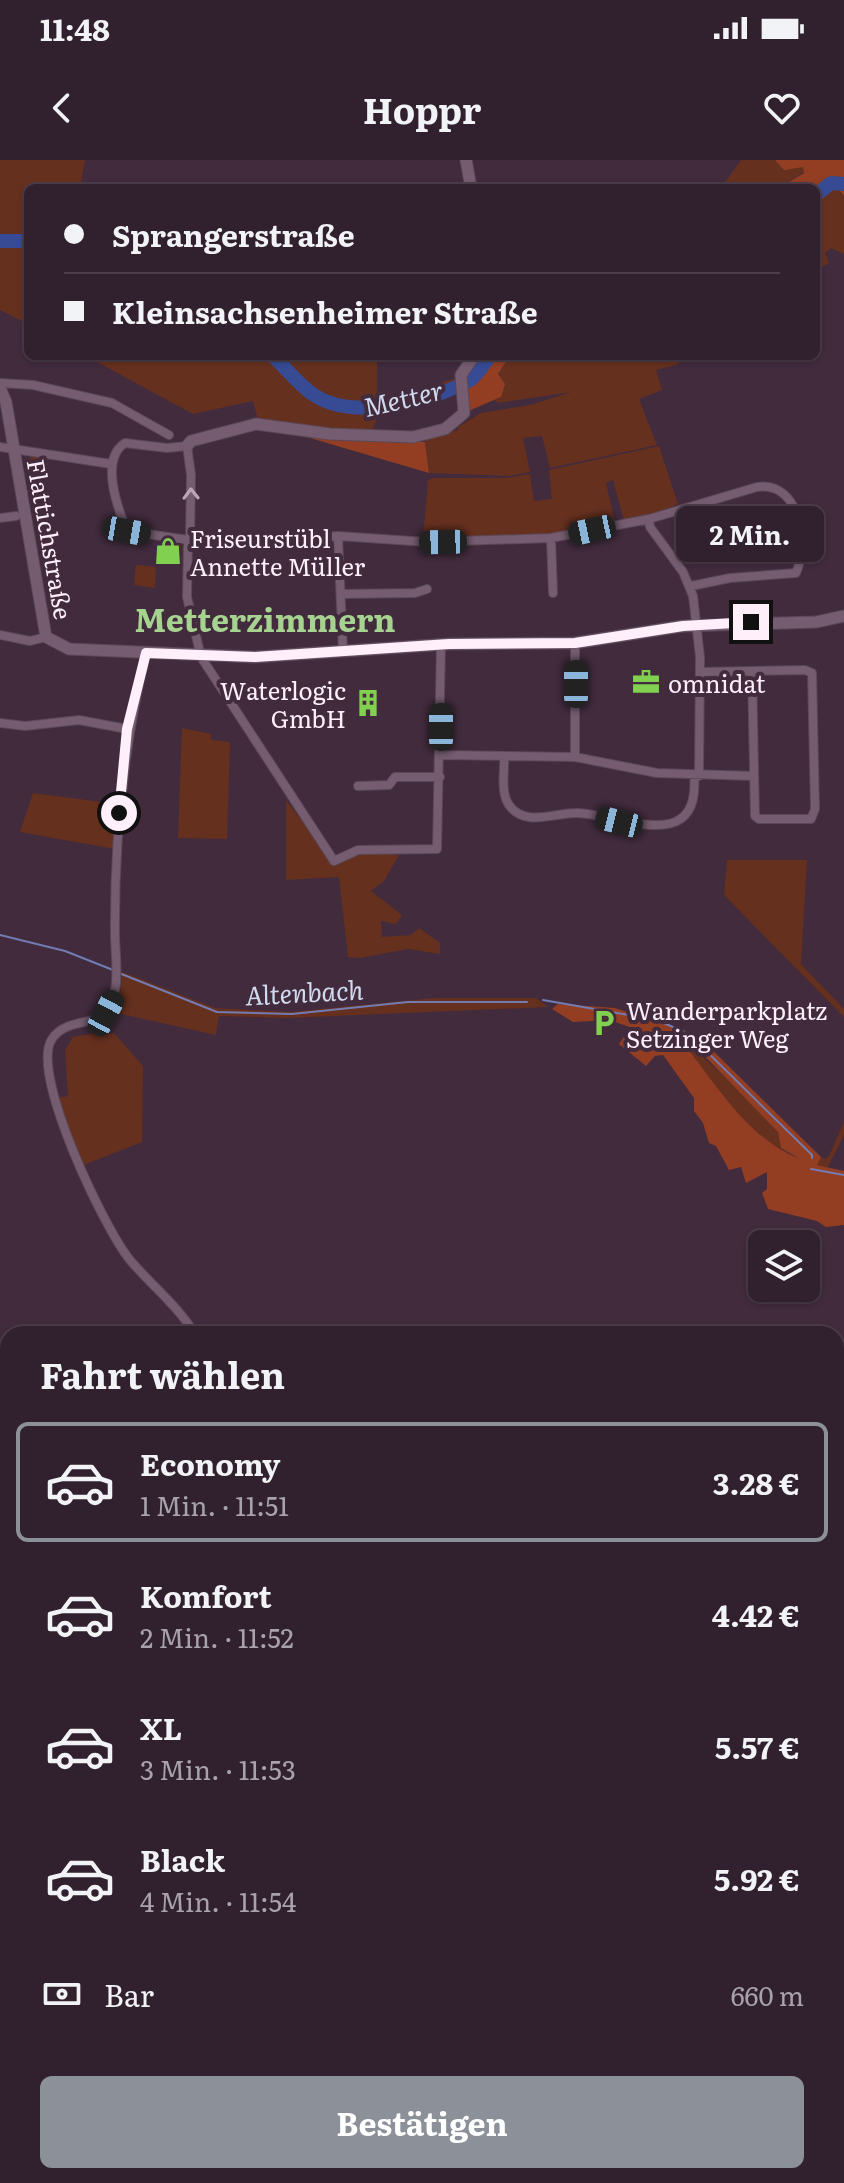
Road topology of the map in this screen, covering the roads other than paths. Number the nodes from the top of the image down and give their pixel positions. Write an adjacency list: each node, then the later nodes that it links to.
1 (466, 160): 2 (main road)
2 (470, 184)
3 (471, 360): 6 (main road)
4 (0, 386): 5 (street); 8 (main road, Flattichstraße)
5 (169, 435)
6 (187, 446): 9 (street); 15 (street, one-way to 6)
7 (0, 447): 8 (street)
8 (13, 448): 9 (street); 23 (main road, Flattichstraße)
9 (111, 464): 15 (street)
10 (16, 516): 11 (street)
11 (0, 518)
12 (649, 519): 14 (street); 16 (street); 16 (street)
13 (338, 536): 14 (street); 15 (street); 19 (street)
14 (551, 538): 18 (street)
15 (189, 542): 28 (street)
16 (691, 586): 21 (street)
17 (427, 589): 19 (street)
18 (553, 593)
19 (341, 594): 26 (street)
20 (844, 616): 21 (main road)
21 (695, 626): 24 (main road); 30 (street)
22 (0, 635): 23 (street)
23 (46, 637): 27 (main road)
24 (575, 643): 25 (main road); 35 (street)
25 (441, 644): 26 (main road); 33 (street)
26 (343, 652): 28 (main road)
27 (146, 653): 28 (main road); 32 (street)
28 (201, 657): 38 (street)
29 (752, 671): 30 (street); 37 (street); 37 (street)
30 (700, 672): 36 (street)
31 (0, 723): 32 (street)
32 (127, 729): 40 (street)
33 (441, 755): 34 (street); 38 (street)
34 (504, 757): 35 (street); 36 (street)
35 (575, 757): 36 (street)
36 (697, 776): 37 (street)
37 (754, 776)
38 (440, 777): 39 (street)
39 (358, 786)
40 (190, 1326)

